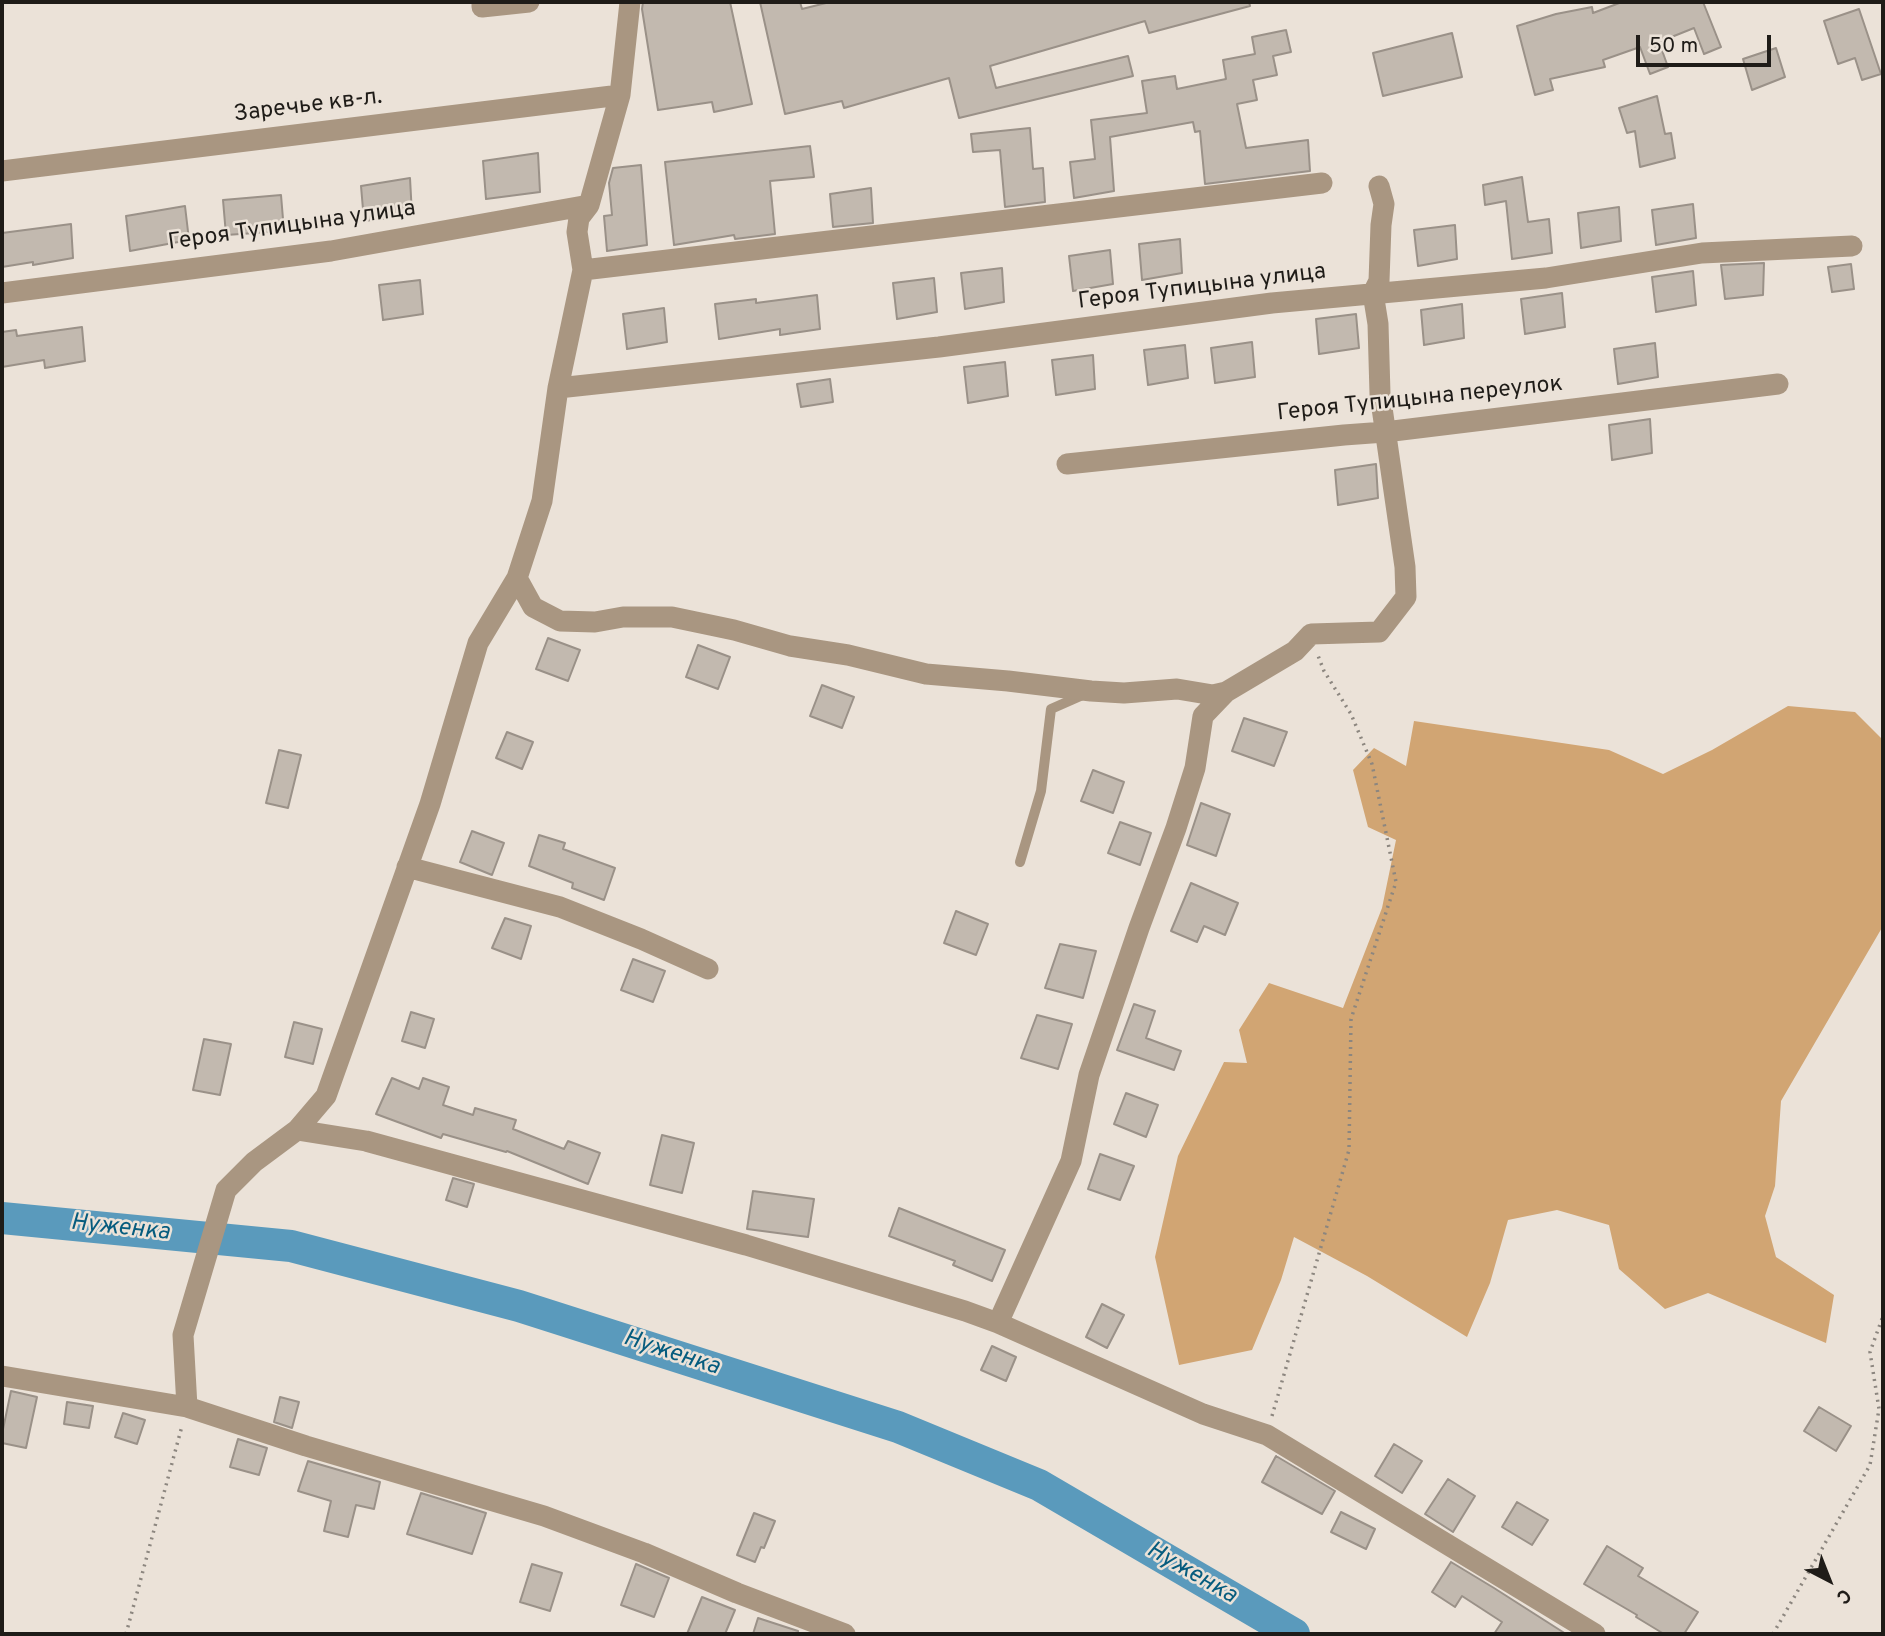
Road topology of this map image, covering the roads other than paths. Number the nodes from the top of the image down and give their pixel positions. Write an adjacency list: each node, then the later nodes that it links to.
1 (482, 2): 2 (street)
2 (528, 2)
3 (630, 2): 4 (street)
4 (620, 94): 5 (street, Заречье кв-л.); 8 (street)
5 (2, 172)
6 (1322, 183): 10 (street)
7 (1379, 186): 12 (street)
8 (589, 205): 10 (street); 11 (street, Героя Тупицына улица)
9 (1852, 246): 12 (street, Героя Тупицына улица)
10 (583, 270): 14 (street)
11 (2, 293)
12 (1373, 293): 14 (street, Героя Тупицына улица); 15 (street)
13 (1778, 384): 15 (street, Героя Тупицына переулок)
14 (558, 388): 17 (street)
15 (1385, 432): 16 (street, Героя Тупицына переулок); 19 (street)
16 (1067, 464)
17 (517, 578): 18 (street); 21 (street)
18 (1091, 691): 19 (street); 20 (lane)
19 (1226, 692): 24 (street)
20 (1020, 862)
21 (407, 867): 22 (street); 23 (street)
22 (708, 969)
23 (297, 1130): 24 (street); 26 (street)
24 (998, 1323): 28 (street)
25 (2, 1376): 26 (street)
26 (187, 1407): 27 (street)
27 (845, 1634)
28 (1595, 1634)

